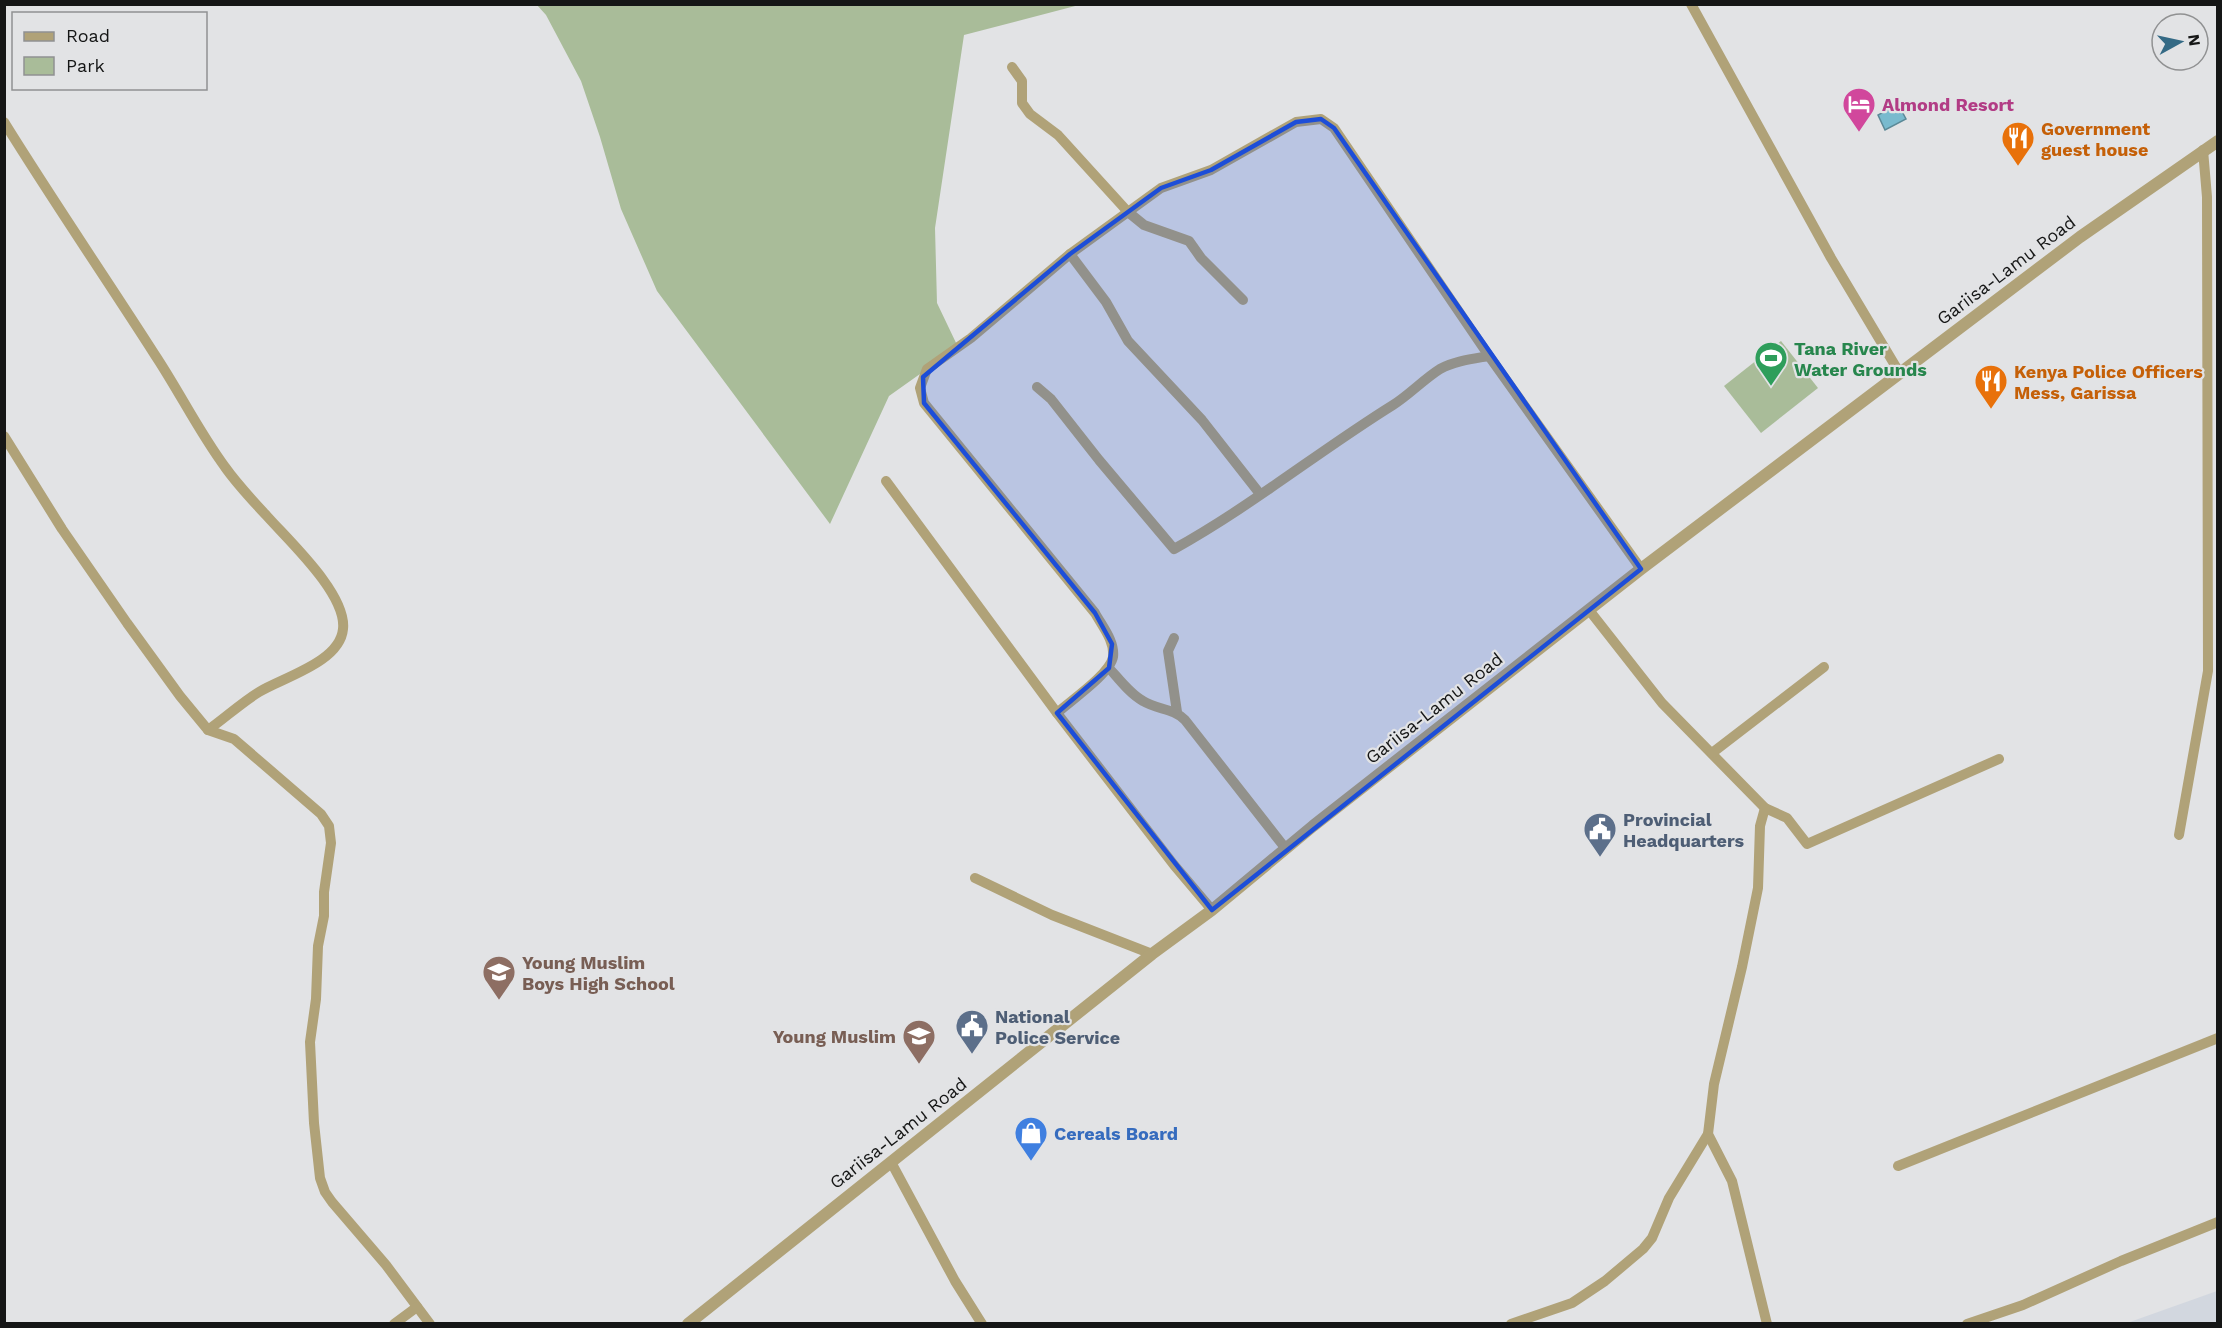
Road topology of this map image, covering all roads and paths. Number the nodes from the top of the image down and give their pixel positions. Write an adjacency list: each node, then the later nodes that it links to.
1 (1691, 4): 10 (street)
2 (1012, 67): 6 (street)
3 (4, 122): 23 (street)
4 (2217, 141): 5 (street, Gariisa-Lamu Road)
5 (2203, 150): 10 (street, Gariisa-Lamu Road); 14 (street)
6 (1128, 212): 7 (street); 8 (street); 9 (street)
7 (1070, 254): 15 (street); 20 (street)
8 (1243, 300)
9 (1489, 356): 15 (street); 16 (street)
10 (1899, 372): 16 (street, Gariisa-Lamu Road)
11 (1037, 387): 15 (street)
12 (4, 436): 23 (street)
13 (886, 481): 22 (street)
14 (2212, 482): 27 (street)
15 (1260, 494)
16 (1641, 569): 17 (street, Gariisa-Lamu Road)
17 (1589, 610): 24 (street); 28 (street, Gariisa-Lamu Road)
18 (1174, 638): 21 (street)
19 (1824, 667): 24 (street)
20 (1109, 668): 21 (street); 22 (street)
21 (1177, 712): 28 (street)
22 (1056, 713): 30 (street)
23 (208, 730): 37 (street)
24 (1712, 753): 26 (street)
25 (1999, 759): 26 (street)
26 (1765, 808): 33 (street)
27 (2180, 836)
28 (1286, 849): 30 (street, Gariisa-Lamu Road)
29 (975, 878): 31 (street)
30 (1212, 910): 31 (street, Gariisa-Lamu Road)
31 (1152, 954): 34 (street, Gariisa-Lamu Road)
32 (2217, 1038): 35 (street)
33 (1708, 1134): 42 (street); 43 (street)
34 (891, 1162): 40 (street, Gariisa-Lamu Road); 41 (street)
35 (1898, 1166)
36 (2217, 1222): 44 (street)
37 (417, 1307): 38 (street); 39 (street)
38 (394, 1323)
39 (430, 1323)
40 (688, 1323)
41 (982, 1323)
42 (1511, 1323)
43 (1767, 1323)
44 (1967, 1323)

